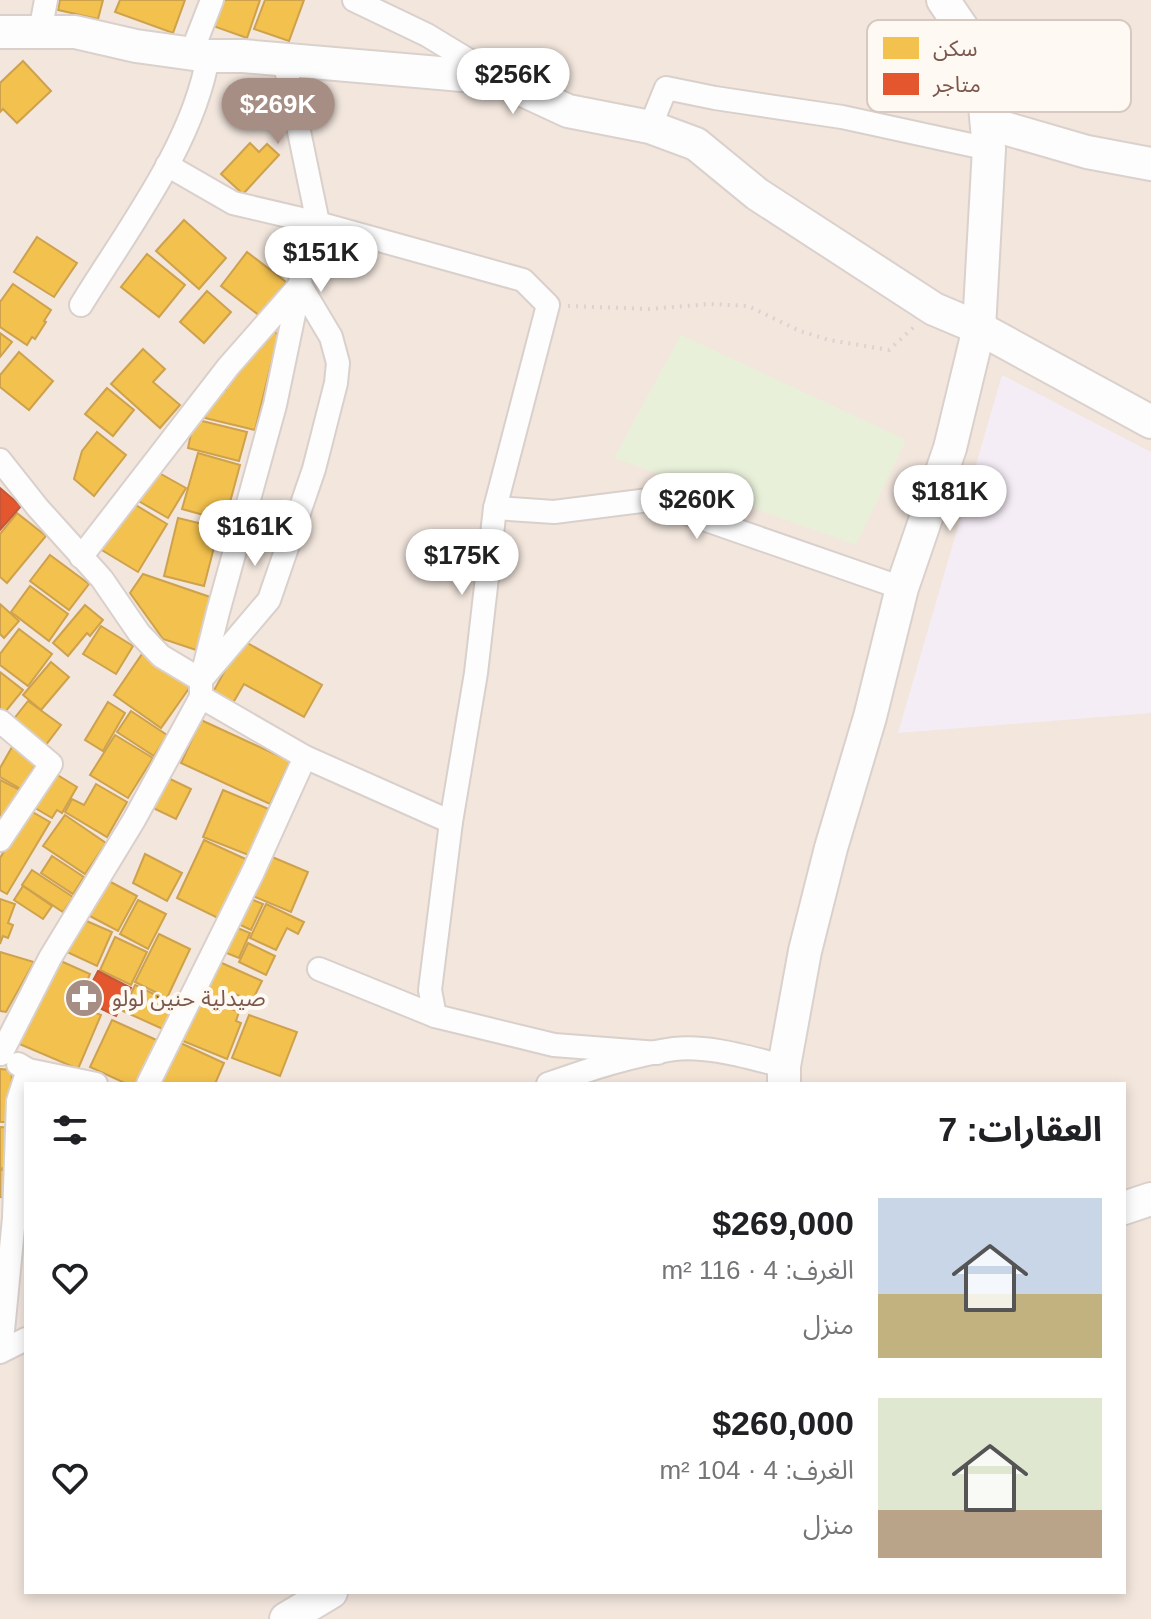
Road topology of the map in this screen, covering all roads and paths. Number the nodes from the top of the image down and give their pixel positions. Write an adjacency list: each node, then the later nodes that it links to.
1 (46, 0): 7 (street)
2 (212, 0): 8 (street)
3 (354, 0): 10 (street)
4 (943, 0): 5 (street)
5 (957, 20)
6 (0, 32): 7 (street)
7 (40, 32): 8 (street)
8 (200, 55): 9 (street); 15 (street)
9 (284, 59): 10 (street); 16 (street)
10 (497, 78): 12 (street)
11 (984, 112): 13 (street)
12 (650, 127): 13 (street); 20 (street)
13 (988, 136): 14 (street); 21 (street)
14 (1151, 164)
15 (167, 165): 16 (street); 18 (street)
16 (318, 223): 17 (street); 19 (street)
17 (300, 285): 25 (street); 27 (street); 27 (street)
18 (81, 305)
19 (548, 305): 20 (path); 24 (street)
20 (934, 309): 21 (street)
21 (979, 328): 22 (street); 26 (street)
22 (1151, 422)
23 (0, 460): 25 (street)
24 (495, 508): 26 (street); 30 (street)
25 (81, 557): 27 (street)
26 (902, 588): 37 (street)
27 (201, 689): 29 (street); 35 (street)
28 (0, 721): 31 (street)
29 (305, 757): 30 (street); 41 (street)
30 (451, 822): 33 (street)
31 (0, 840)
32 (319, 969): 33 (street)
33 (435, 1016): 34 (street)
34 (658, 1053): 37 (street); 42 (street)
35 (0, 1054): 36 (street)
36 (28, 1070): 38 (street); 40 (street)
37 (784, 1075)
38 (24, 1082)
39 (24, 1082): 46 (street)
40 (86, 1082)
41 (149, 1082)
42 (554, 1082)
43 (1151, 1199): 44 (street)
44 (1126, 1207)
45 (24, 1340): 46 (street)
46 (0, 1352)
47 (328, 1594): 48 (street)
48 (286, 1619)

